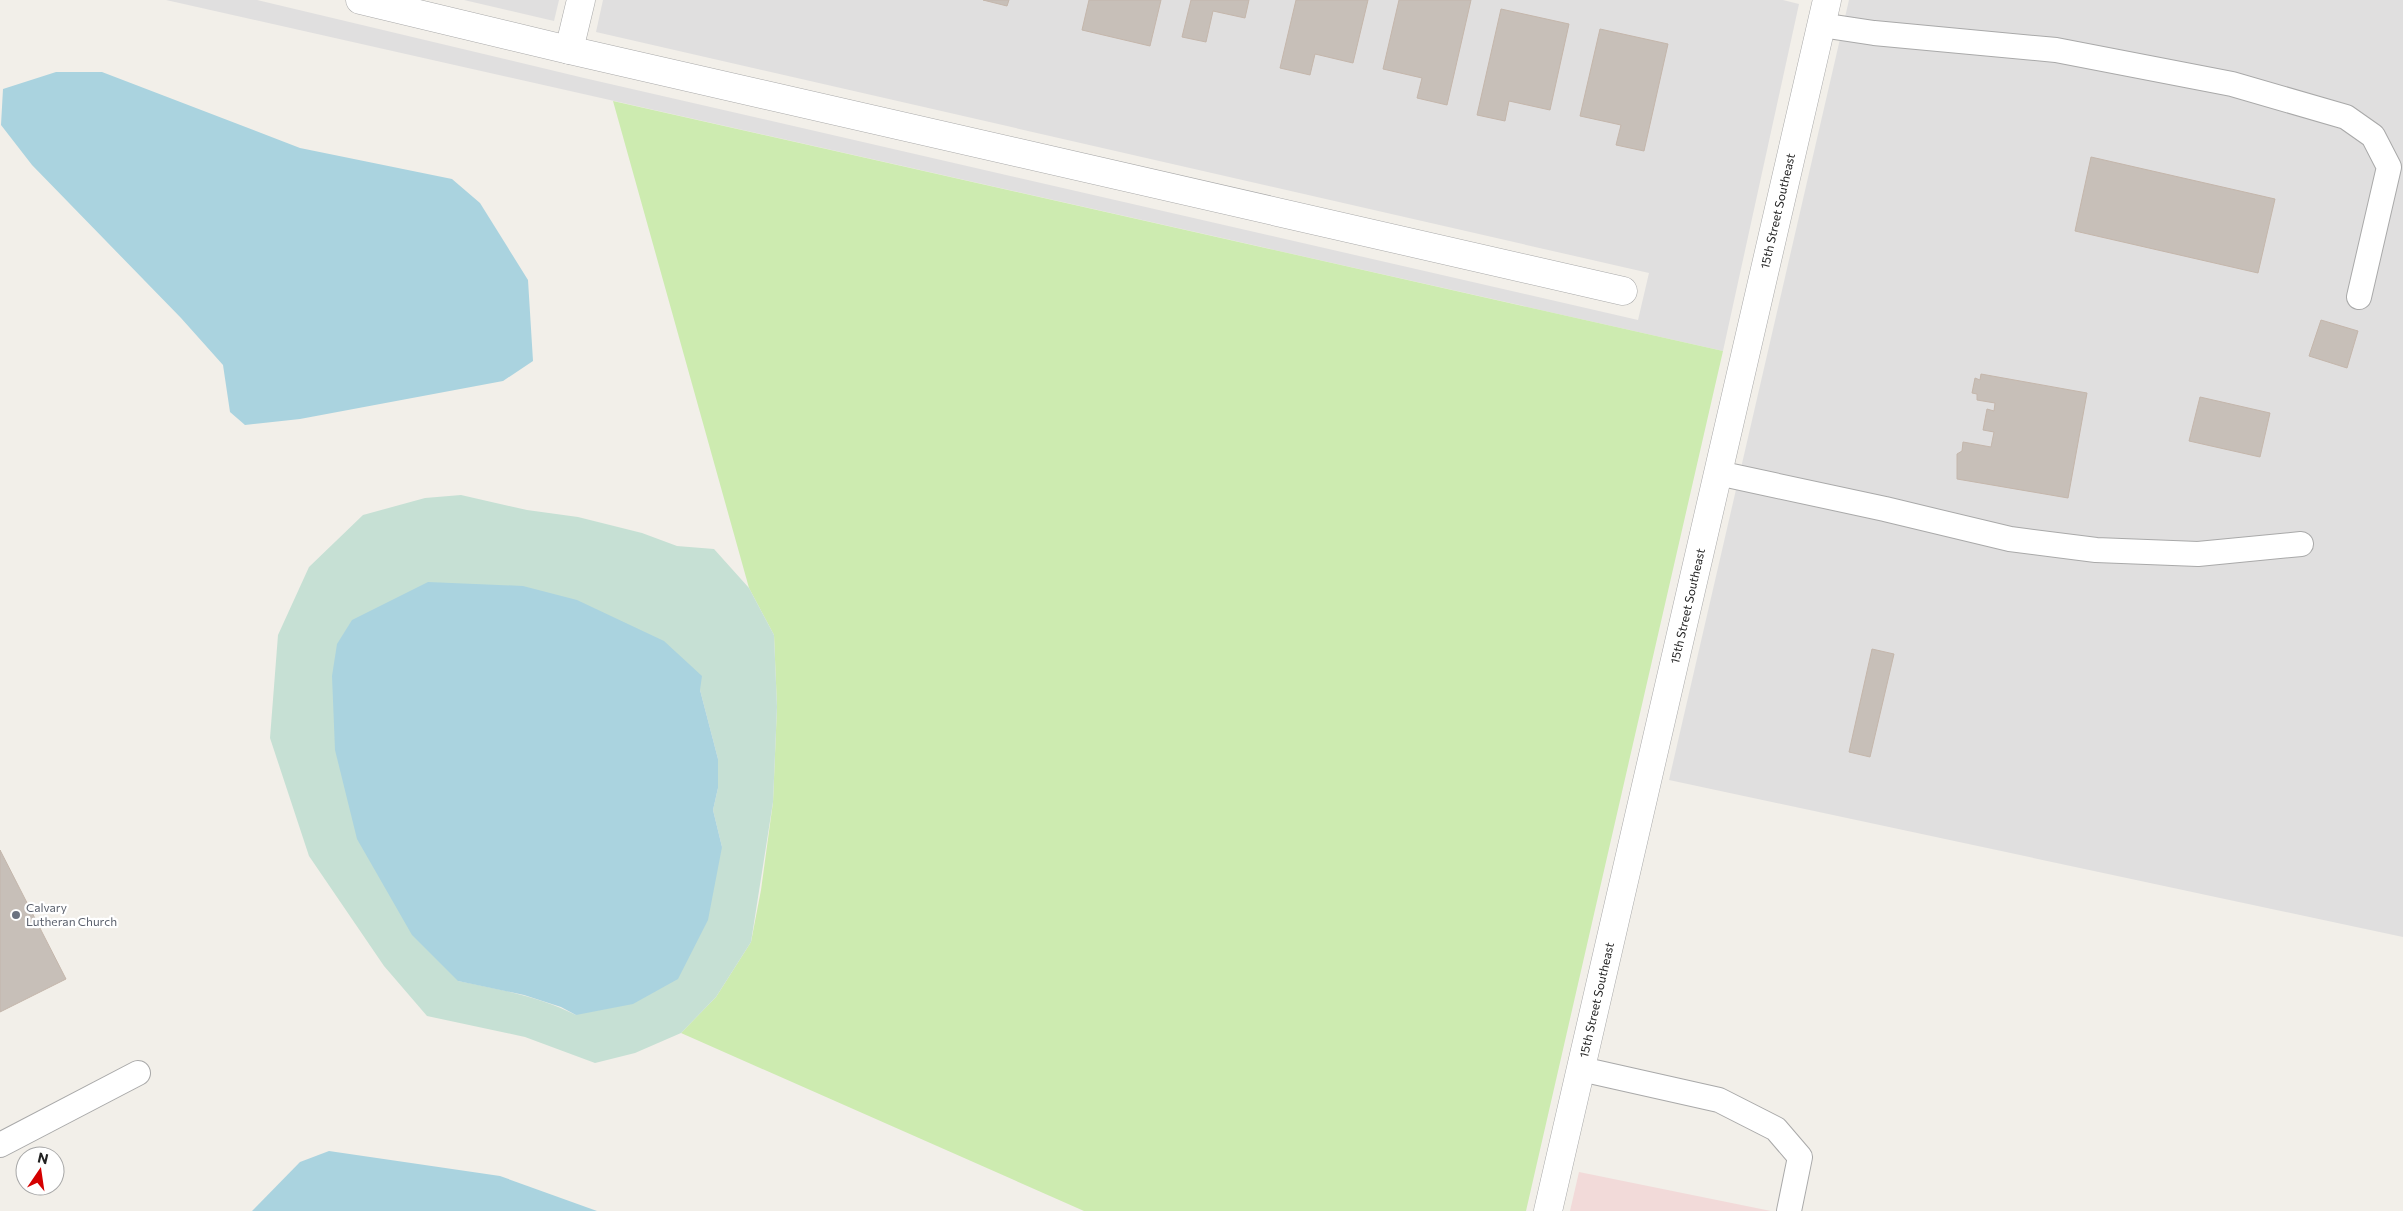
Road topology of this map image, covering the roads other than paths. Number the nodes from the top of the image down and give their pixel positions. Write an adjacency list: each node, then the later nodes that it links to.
1 (360, 0): 4 (street)
2 (582, 0): 4 (street)
3 (1824, 12): 6 (lane); 7 (street, 15th Street Southeast)
4 (570, 50): 5 (street)
5 (1623, 292)
6 (2359, 297)
7 (1718, 473): 8 (lane); 9 (street, 15th Street Southeast)
8 (2301, 544)
9 (1581, 1070): 12 (street, 15th Street Southeast); 13 (lane)
10 (138, 1073): 11 (lane)
11 (0, 1145)
12 (1548, 1211)
13 (1789, 1211)

